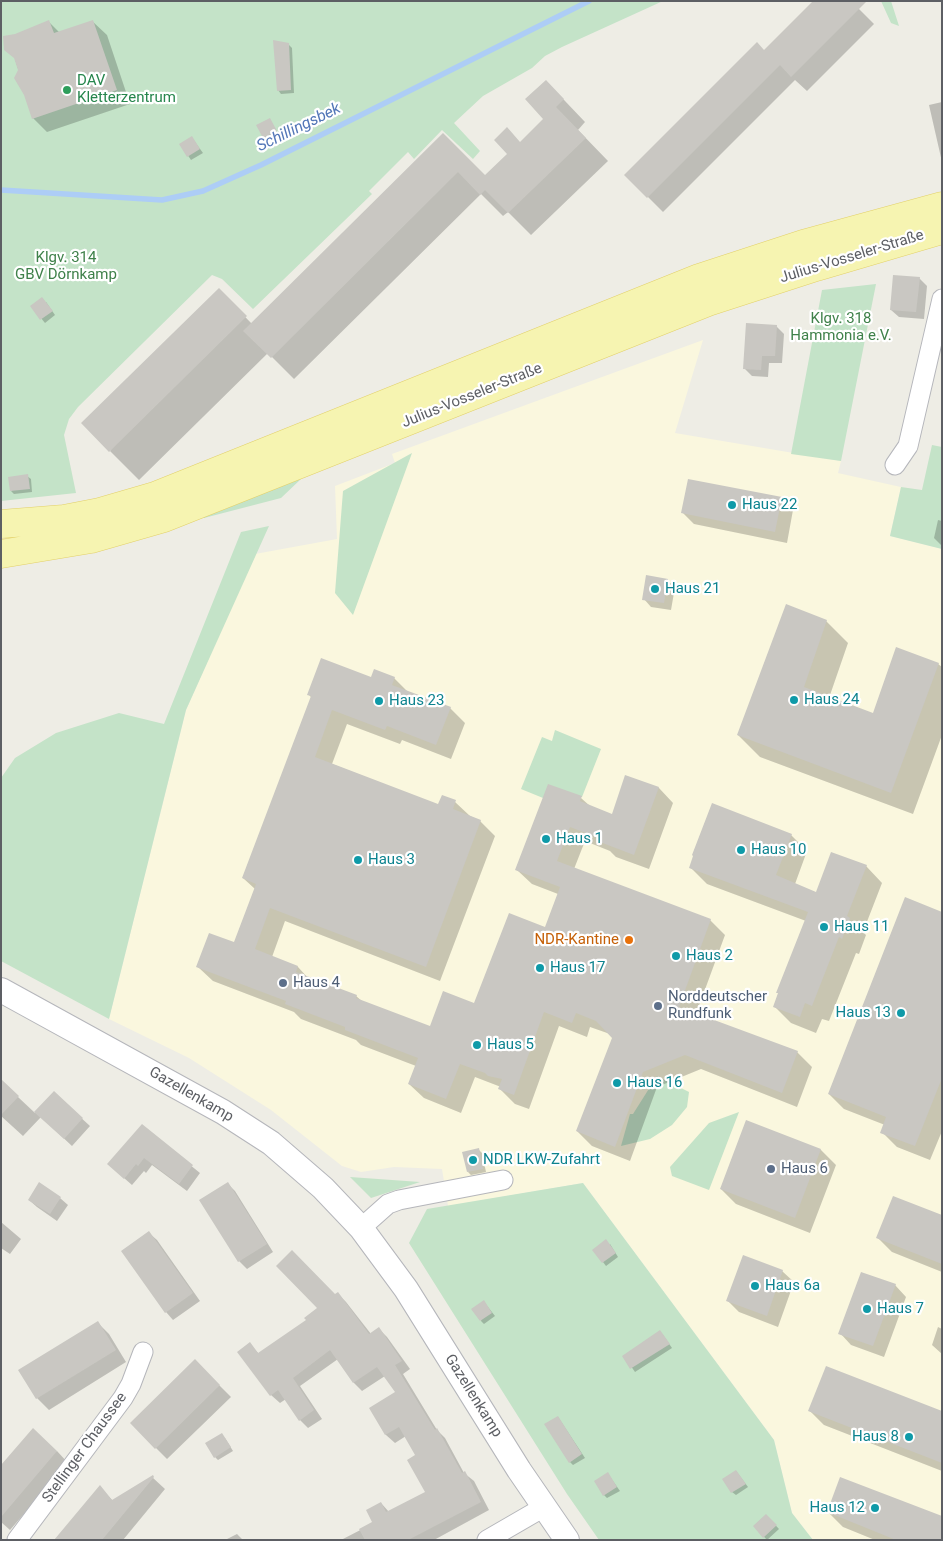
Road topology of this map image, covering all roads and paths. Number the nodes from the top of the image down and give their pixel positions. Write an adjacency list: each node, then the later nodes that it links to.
1 (942, 206): 5 (main road, Julius-Vosseler-Straße)
2 (942, 230): 6 (main road, Julius-Vosseler-Straße)
3 (942, 298): 4 (street)
4 (896, 465)
5 (1, 524)
6 (1, 554)
7 (1, 990): 9 (street, Gazellenkamp)
8 (503, 1180): 9 (street)
9 (361, 1228): 11 (street, Gazellenkamp)
10 (143, 1352): 12 (street, Stellinger Chaussee)
11 (544, 1507): 13 (street); 14 (street, Gazellenkamp)
12 (18, 1540)
13 (487, 1540)
14 (567, 1540)

